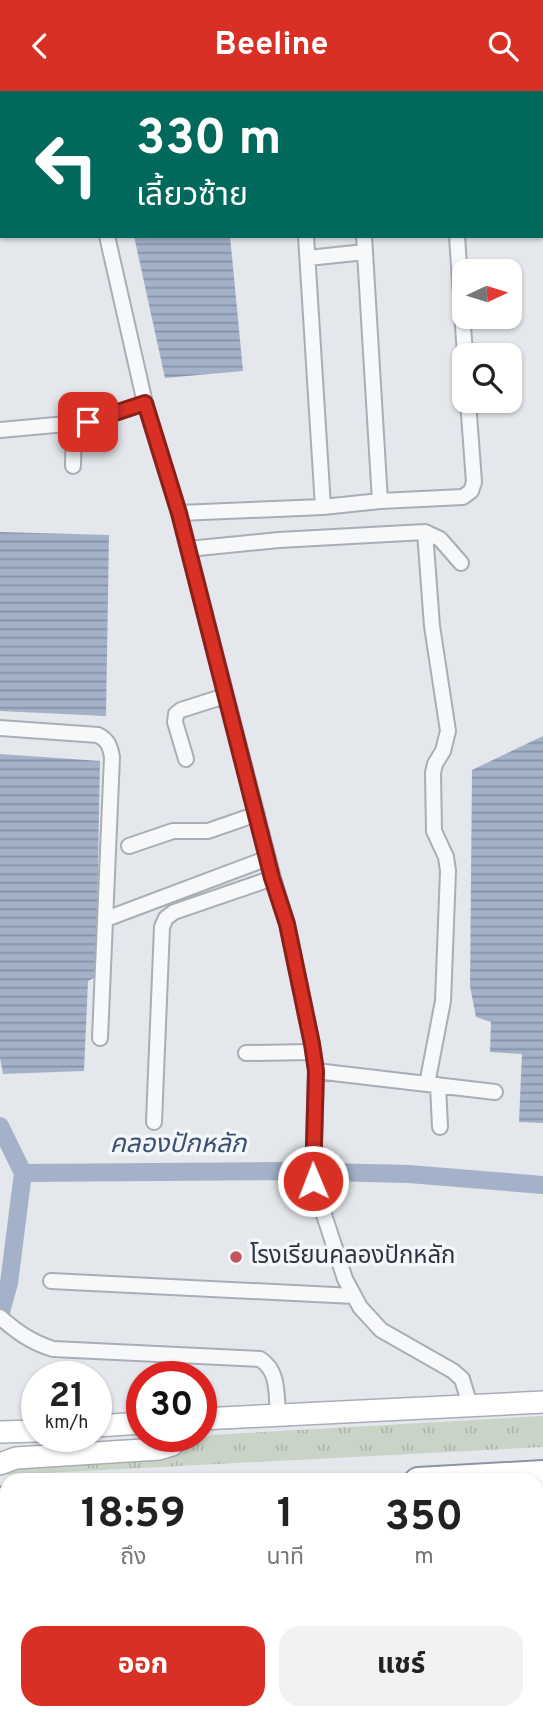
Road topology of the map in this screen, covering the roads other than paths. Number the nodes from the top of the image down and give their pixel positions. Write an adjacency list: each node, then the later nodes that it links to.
1 (107, 238): 8 (street)
2 (306, 238): 6 (street)
3 (364, 238): 5 (street)
4 (457, 238): 7 (street)
5 (365, 252): 6 (street); 13 (street)
6 (308, 258): 14 (street)
7 (464, 343)
8 (145, 403): 10 (street); 15 (street)
9 (469, 413): 13 (street)
10 (74, 422): 11 (street); 12 (street)
11 (0, 430)
12 (74, 466)
13 (380, 501): 14 (street)
14 (323, 507): 15 (street)
15 (179, 513): 17 (street)
16 (425, 532): 17 (street); 18 (street); 31 (street)
17 (188, 549): 19 (street)
18 (461, 563)
19 (225, 696): 21 (street); 22 (street)
20 (0, 728): 26 (street)
21 (186, 759)
22 (257, 814): 23 (street); 24 (street)
23 (130, 846)
24 (268, 858): 25 (street); 26 (street)
25 (272, 878): 28 (street); 33 (street)
26 (107, 919): 27 (street)
27 (100, 1038)
28 (313, 1052): 29 (street); 30 (street)
29 (247, 1053)
30 (316, 1071): 31 (street); 36 (street)
31 (432, 1085): 32 (street); 34 (street)
32 (495, 1092)
33 (154, 1122)
34 (440, 1127)
35 (51, 1280): 36 (street)
36 (354, 1296): 39 (street)
37 (0, 1317): 40 (street)
38 (543, 1402): 39 (main road)
39 (470, 1405): 40 (main road)
40 (278, 1414): 41 (main road)
41 (217, 1418)
42 (126, 1451): 43 (main road)
43 (0, 1464)

